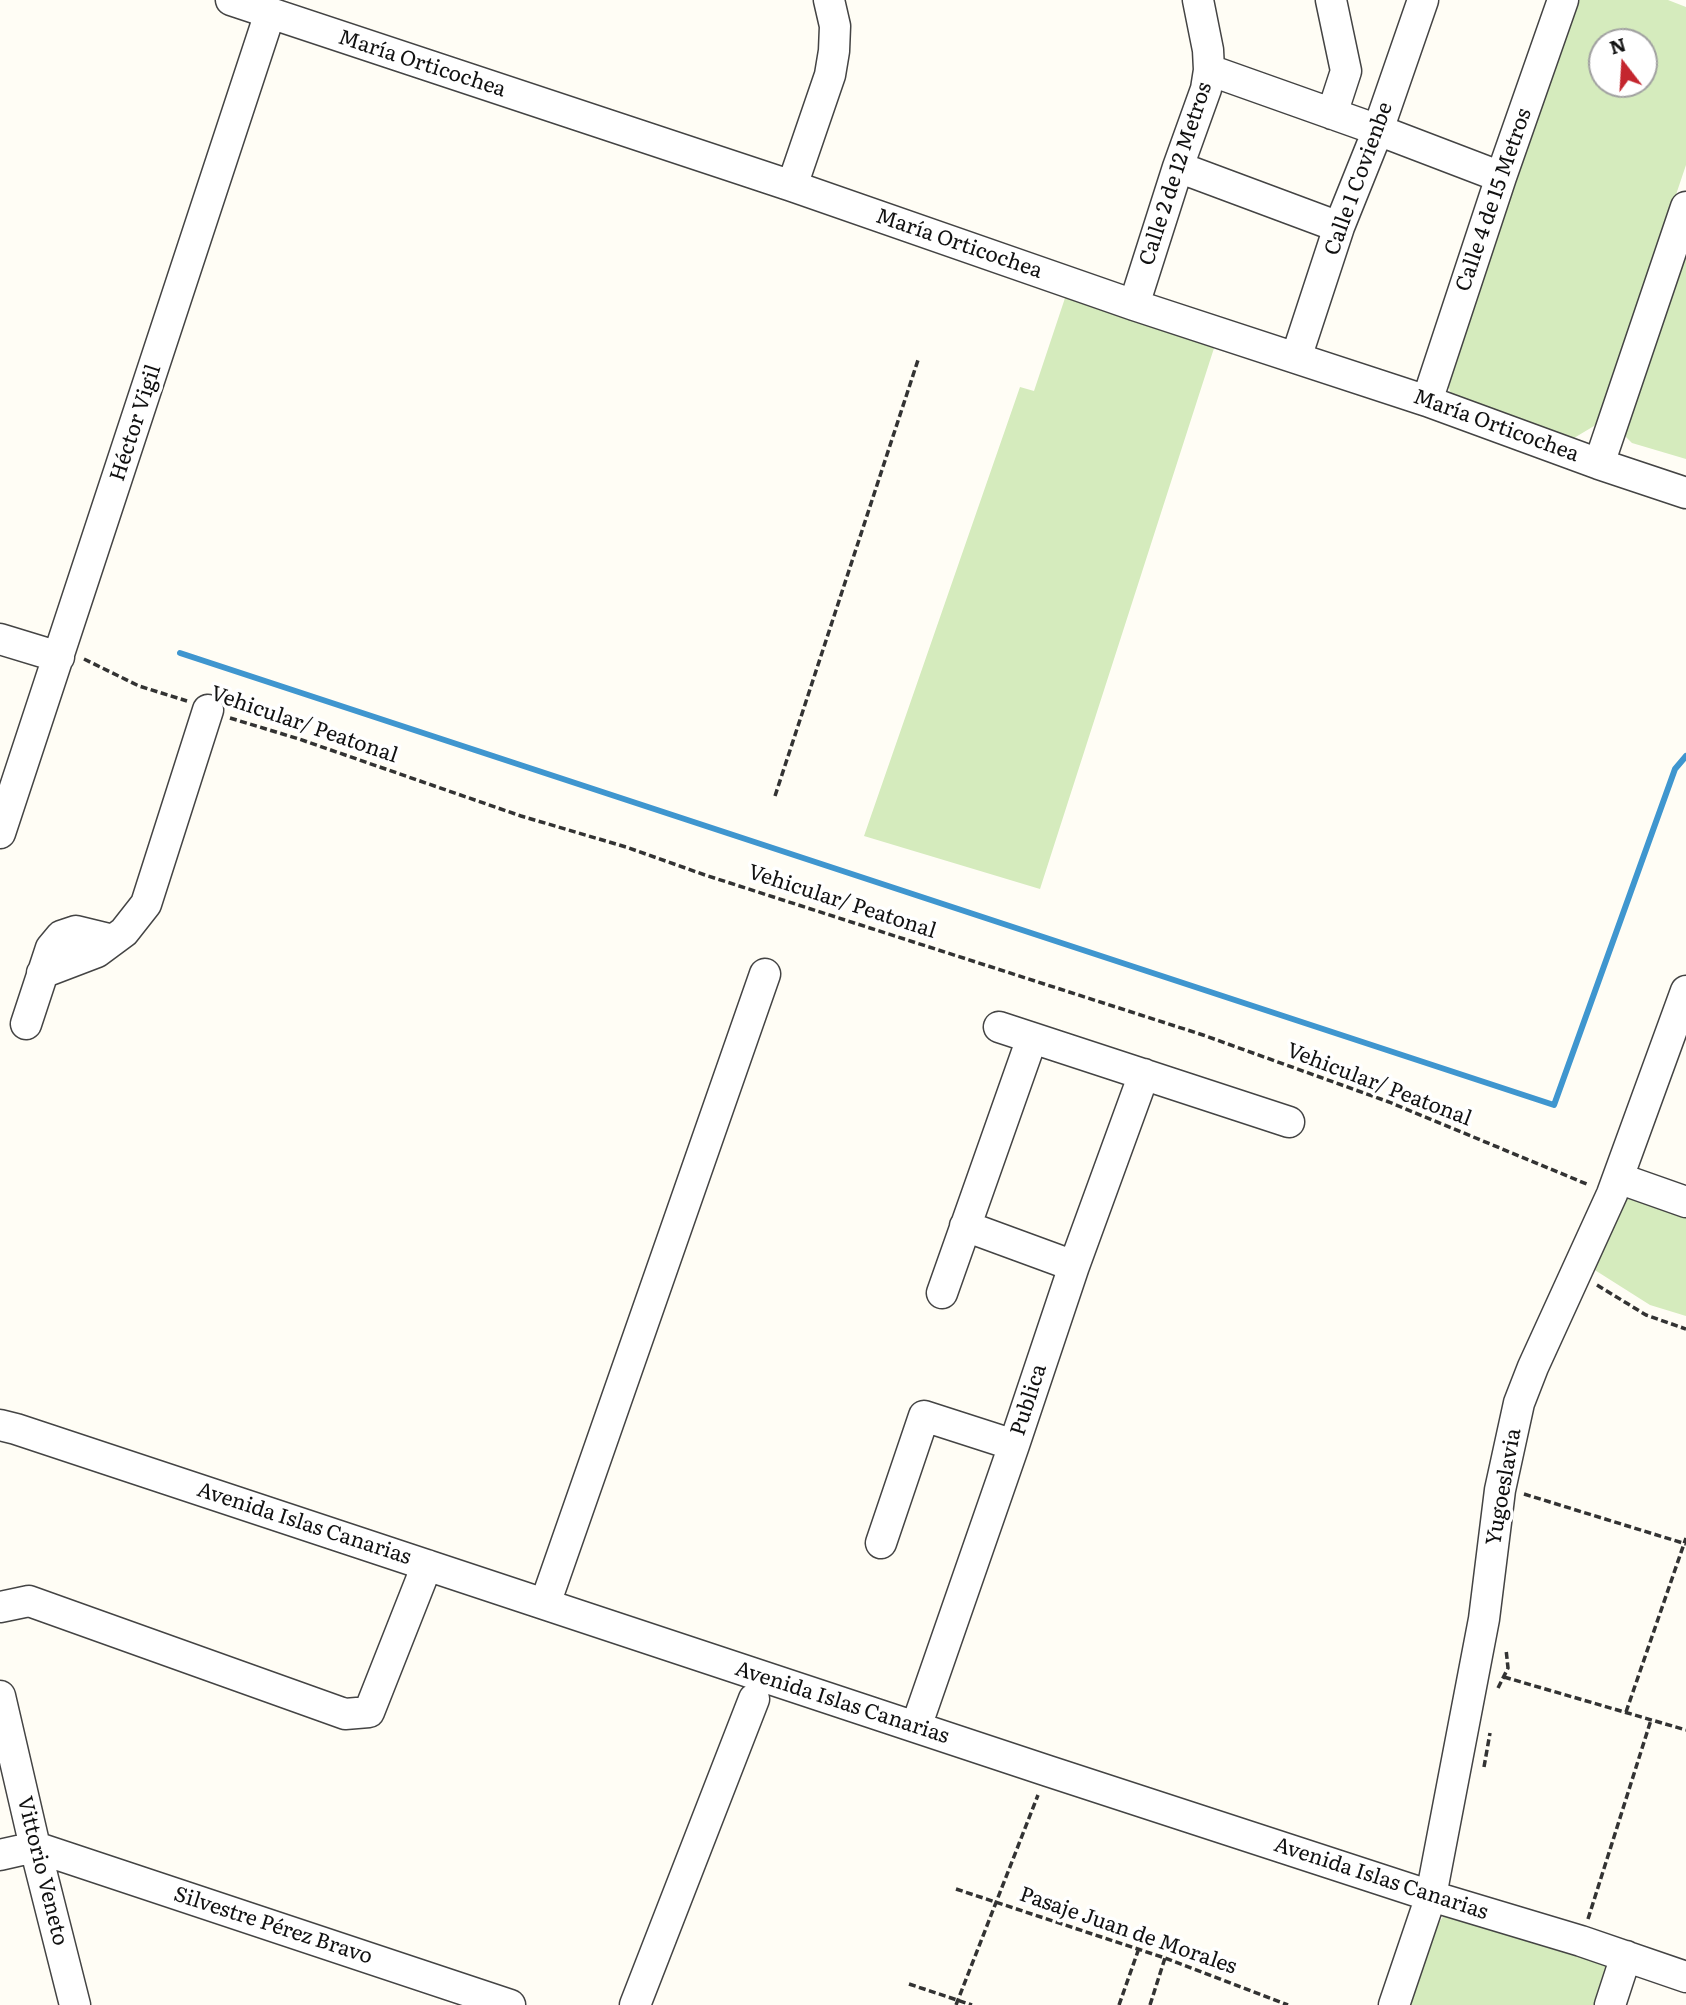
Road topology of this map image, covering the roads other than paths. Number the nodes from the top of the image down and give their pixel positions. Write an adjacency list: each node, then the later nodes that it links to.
1 (231, 0): 8 (street, María Orticochea)
2 (829, 0): 15 (street)
3 (1198, 0): 10 (street, Calle 2 de 12 Metros)
4 (1331, 0): 11 (street)
5 (1423, 0): 12 (street, Calle 1 Covienbe)
6 (1544, 0): 9 (street)
7 (1563, 0): 9 (street, Calle 4 de 15 Metros)
8 (270, 13): 15 (street, María Orticochea); 24 (street, Héctor Vigil)
9 (1551, 34): 14 (street, Calle 4 de 15 Metros)
10 (1209, 70): 11 (street); 13 (street, Calle 2 de 12 Metros)
11 (1332, 114): 12 (street)
12 (1378, 130): 14 (street); 17 (street, Calle 1 Covienbe)
13 (1178, 167): 17 (street); 18 (street, Calle 2 de 12 Metros)
14 (1502, 177): 20 (street, Calle 4 de 15 Metros)
15 (792, 186): 18 (street, María Orticochea)
16 (1686, 207): 21 (street)
17 (1339, 227): 19 (street, Calle 1 Covienbe)
18 (1134, 305): 19 (street, María Orticochea)
19 (1296, 359): 20 (street, María Orticochea)
20 (1427, 401): 21 (street, María Orticochea)
21 (1599, 464): 22 (street, María Orticochea)
22 (1686, 493)
23 (0, 639): 24 (street)
24 (59, 657): 26 (street, Héctor Vigil)
25 (208, 710): 29 (street)
26 (0, 833)
27 (765, 974): 43 (street)
28 (1686, 990): 34 (street, Yugoeslavia)
29 (26, 1024)
30 (999, 1027): 31 (street)
31 (1032, 1038): 32 (street); 36 (street)
32 (1144, 1074): 33 (street); 37 (street, Publica)
33 (1290, 1122)
34 (1615, 1186): 35 (street); 50 (street, Yugoeslavia)
35 (1686, 1202)
36 (965, 1226): 37 (street); 38 (street)
37 (1074, 1266): 40 (street, Publica)
38 (942, 1293)
39 (0, 1425): 42 (street, Avenida Islas Canarias)
40 (1014, 1445): 41 (street); 47 (street, Publica)
41 (881, 1543)
42 (427, 1565): 43 (street, Avenida Islas Canarias); 44 (street)
43 (545, 1604): 47 (street, Avenida Islas Canarias)
44 (0, 1607)
45 (0, 1696): 48 (street, Vittorio Veneto)
46 (754, 1699): 55 (street)
47 (916, 1727): 50 (street, Avenida Islas Canarias)
48 (35, 1847): 49 (street); 53 (street, Vittorio Veneto); 54 (street, Silvestre Pérez Bravo)
49 (0, 1855)
50 (1431, 1895): 51 (street, Avenida Islas Canarias); 56 (street, Yugoeslavia)
51 (1626, 1956): 52 (street, Avenida Islas Canarias); 57 (street)
52 (1686, 1977)
53 (75, 2005)
54 (510, 2005)
55 (635, 2005)
56 (1394, 2005)
57 (1610, 2005)

